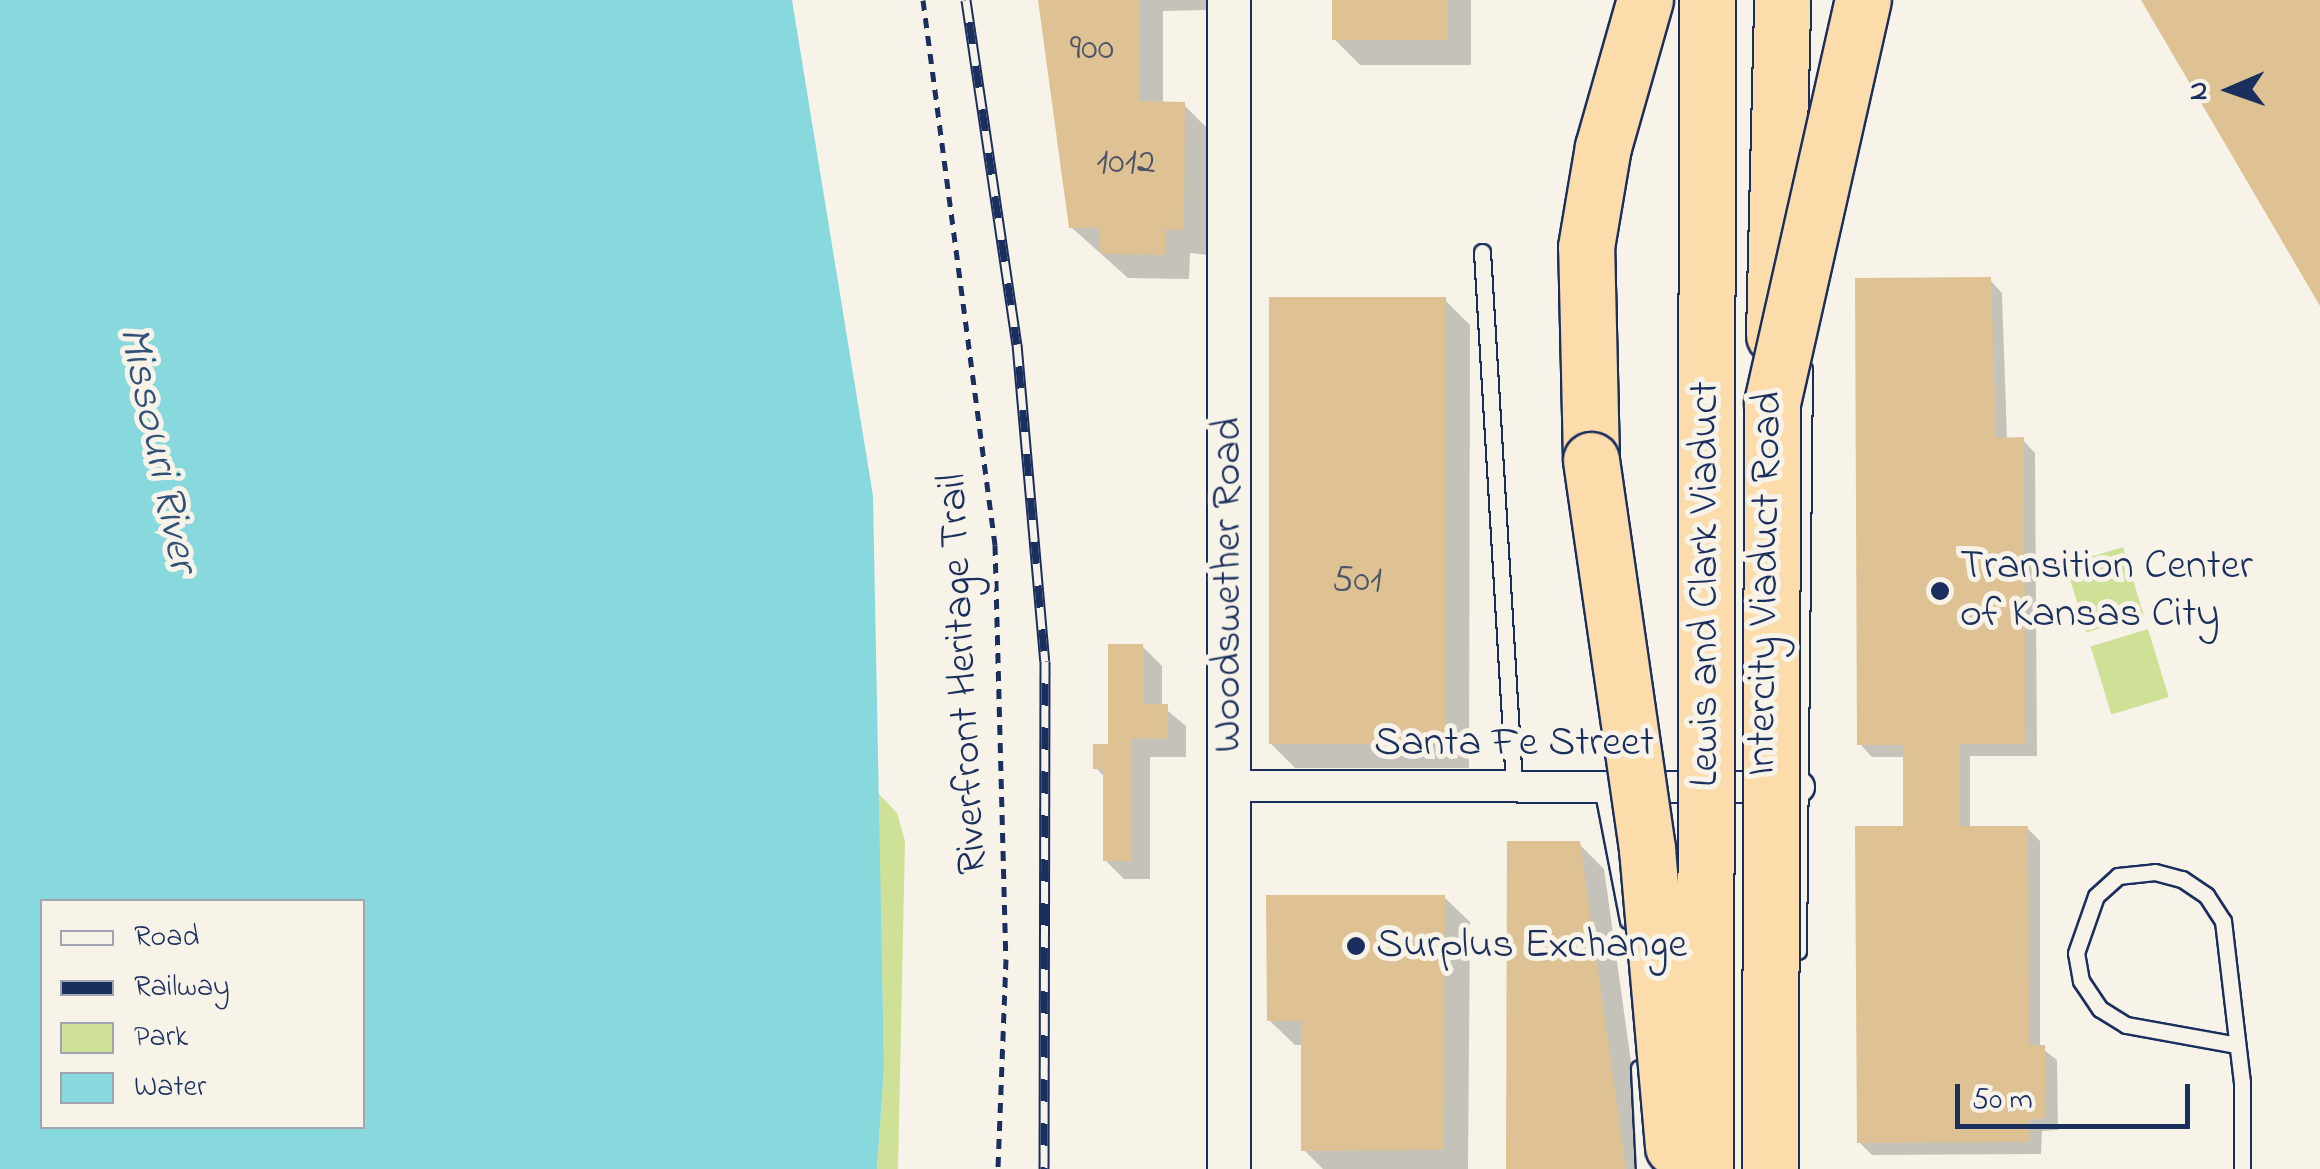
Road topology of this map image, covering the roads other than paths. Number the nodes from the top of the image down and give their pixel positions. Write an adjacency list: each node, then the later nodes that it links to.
1 (1229, 0): 10 (street, Woodswether Road)
2 (1645, 0): 19 (highway, bridge)
3 (1707, 0): 20 (highway, Lewis and Clark Viaduct, bridge)
4 (1782, 0): 8 (highway, bridge)
5 (1863, 0): 8 (highway, bridge)
6 (1806, 158): 12 (lane, Intercity Viaduct Road)
7 (1482, 252): 9 (lane)
8 (1772, 403): 21 (highway, Lewis and Clark Viaduct, bridge)
9 (1514, 784): 10 (street, Santa Fe Street); 11 (street, Santa Fe Street)
10 (1228, 786): 17 (street, Woodswether Road)
11 (1602, 787): 12 (street, Santa Fe Street); 13 (lane)
12 (1799, 787): 14 (lane, Intercity Viaduct Road)
13 (1630, 932)
14 (1798, 964)
15 (2237, 1045): 15 (lane); 22 (lane)
16 (1638, 1054): 18 (lane)
17 (1229, 1169)
18 (1644, 1169)
19 (1676, 1169)
20 (1705, 1169)
21 (1770, 1169)
22 (2242, 1169)

